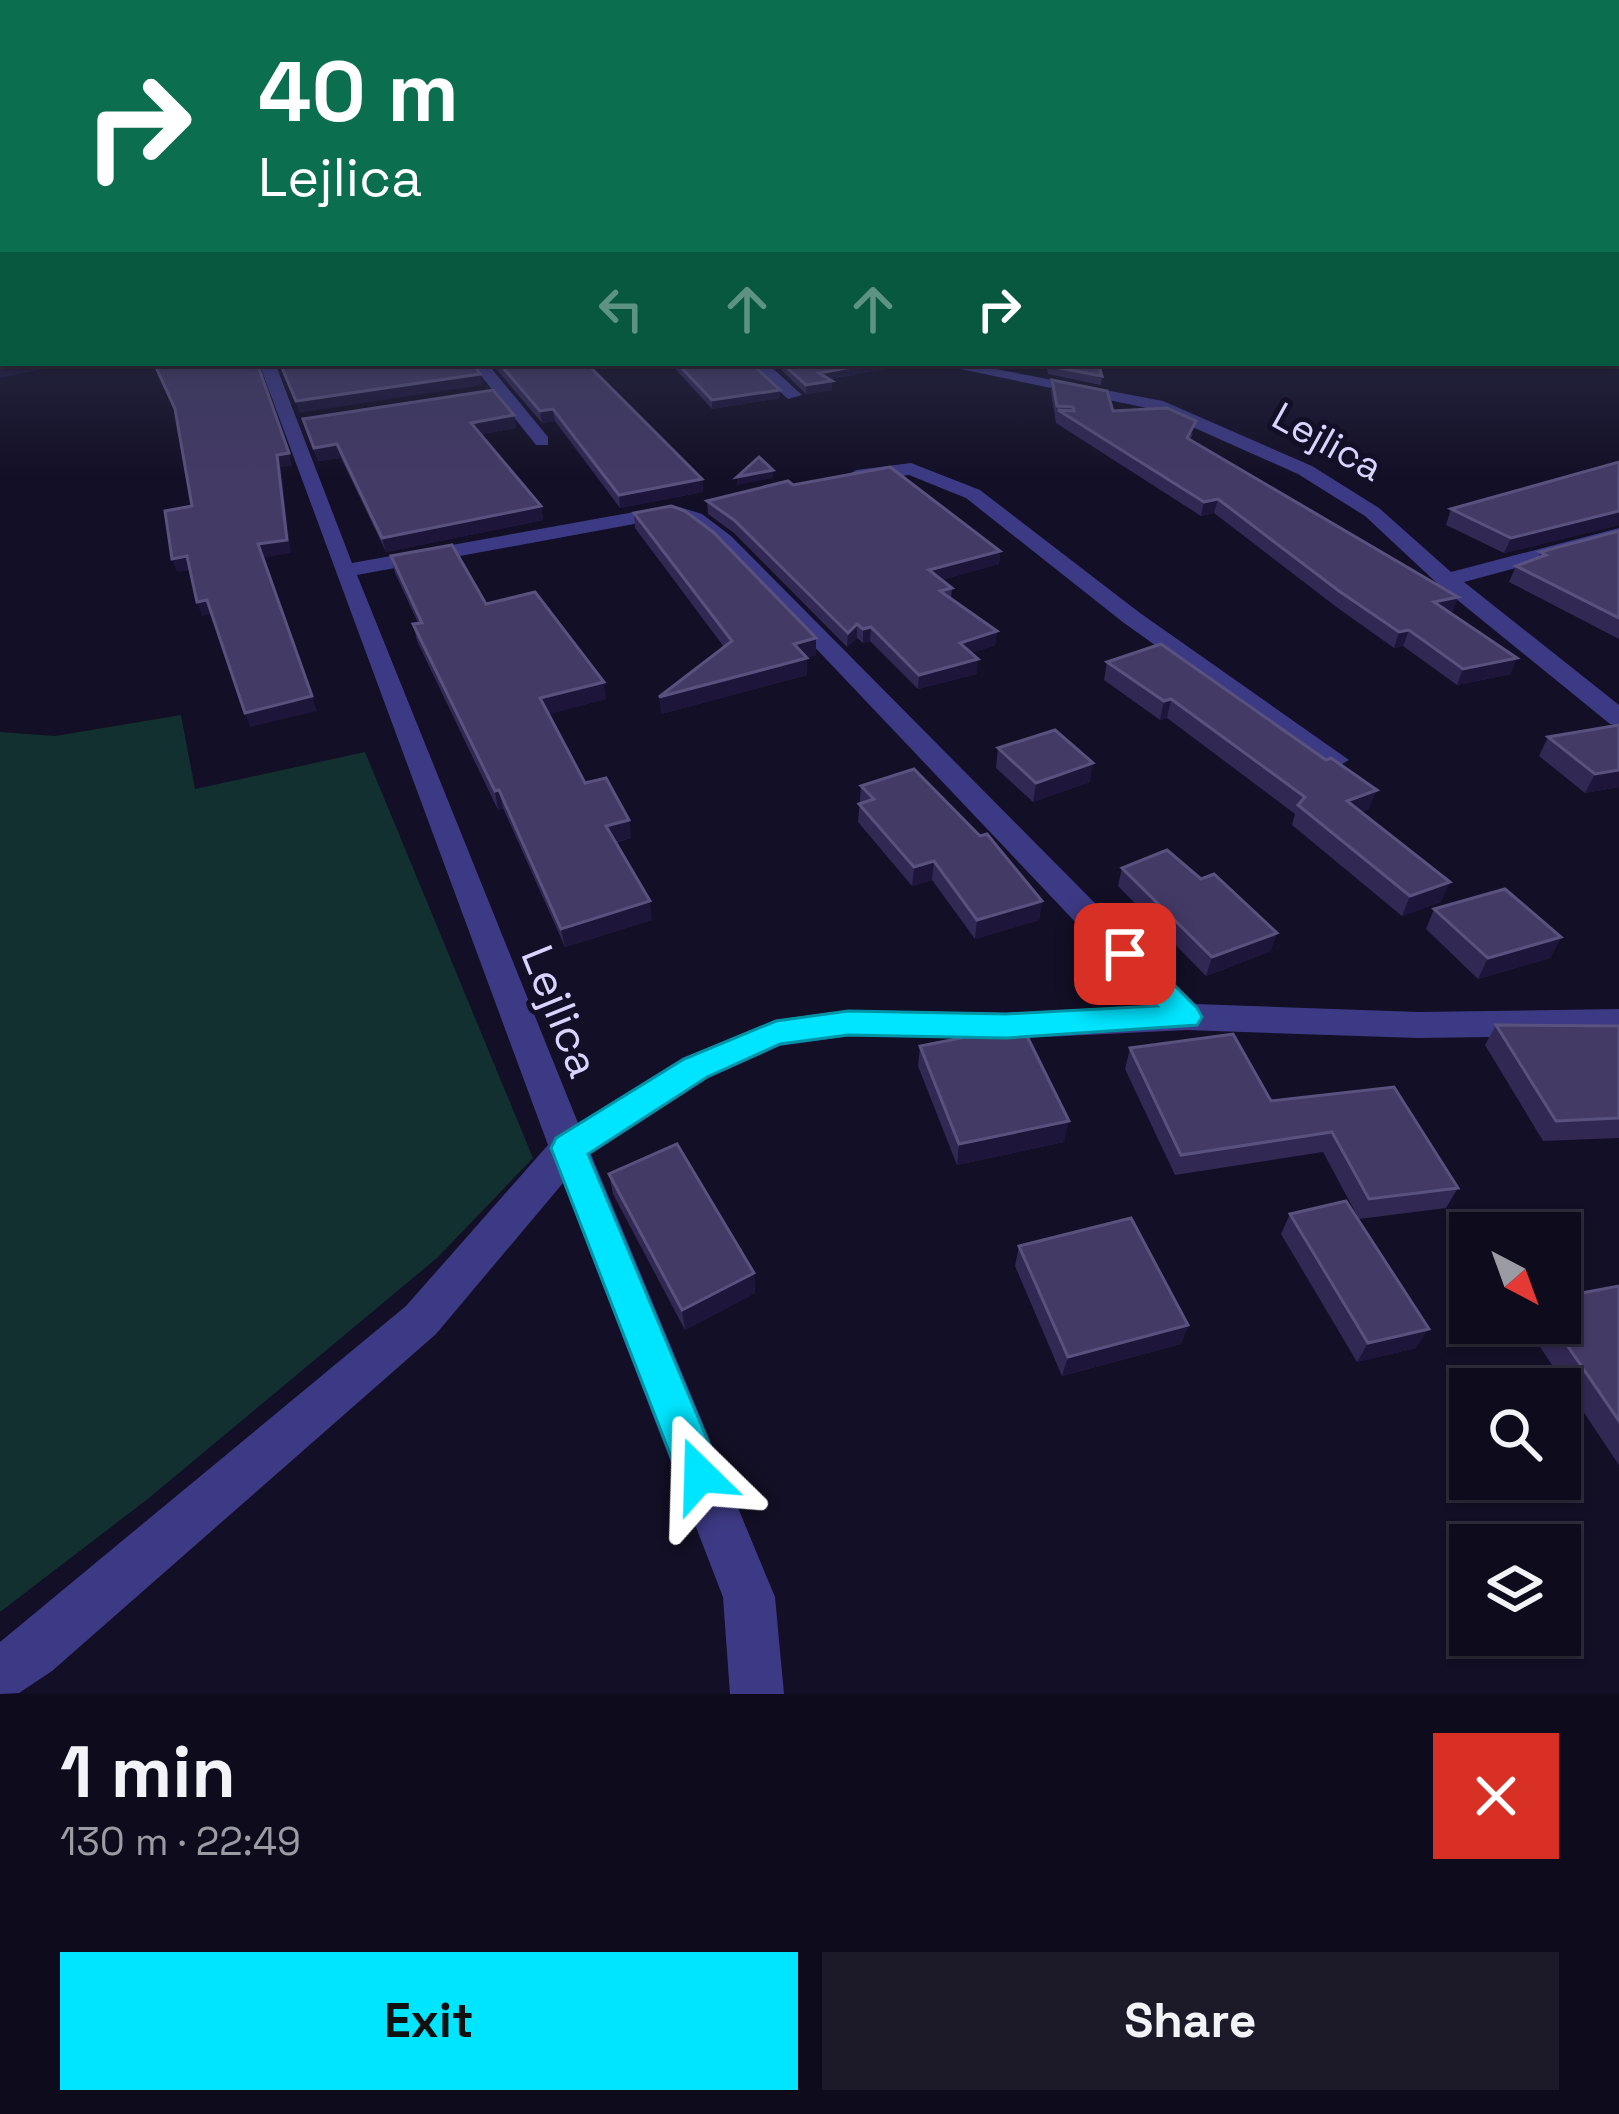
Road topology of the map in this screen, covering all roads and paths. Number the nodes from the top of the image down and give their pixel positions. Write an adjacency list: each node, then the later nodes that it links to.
1 (270, 366): 13 (street, Lejlica)
2 (481, 366): 5 (street)
3 (760, 366): 7 (street)
4 (955, 366): 14 (street, Lejlica)
5 (501, 391): 6 (street); 8 (street)
6 (478, 394)
7 (794, 395)
8 (542, 441)
9 (823, 482): 16 (street)
10 (713, 503): 11 (street)
11 (674, 511): 13 (street); 17 (street)
12 (1619, 534): 14 (street)
13 (344, 571): 19 (street, Lejlica)
14 (1447, 580): 15 (street, Lejlica)
15 (1619, 718)
16 (1335, 760)
17 (1186, 1017): 18 (street, Lejlica); 19 (street, Lejlica)
18 (1619, 1022)
19 (568, 1148): 20 (street); 21 (street)
20 (0, 1674)
21 (757, 1694)

